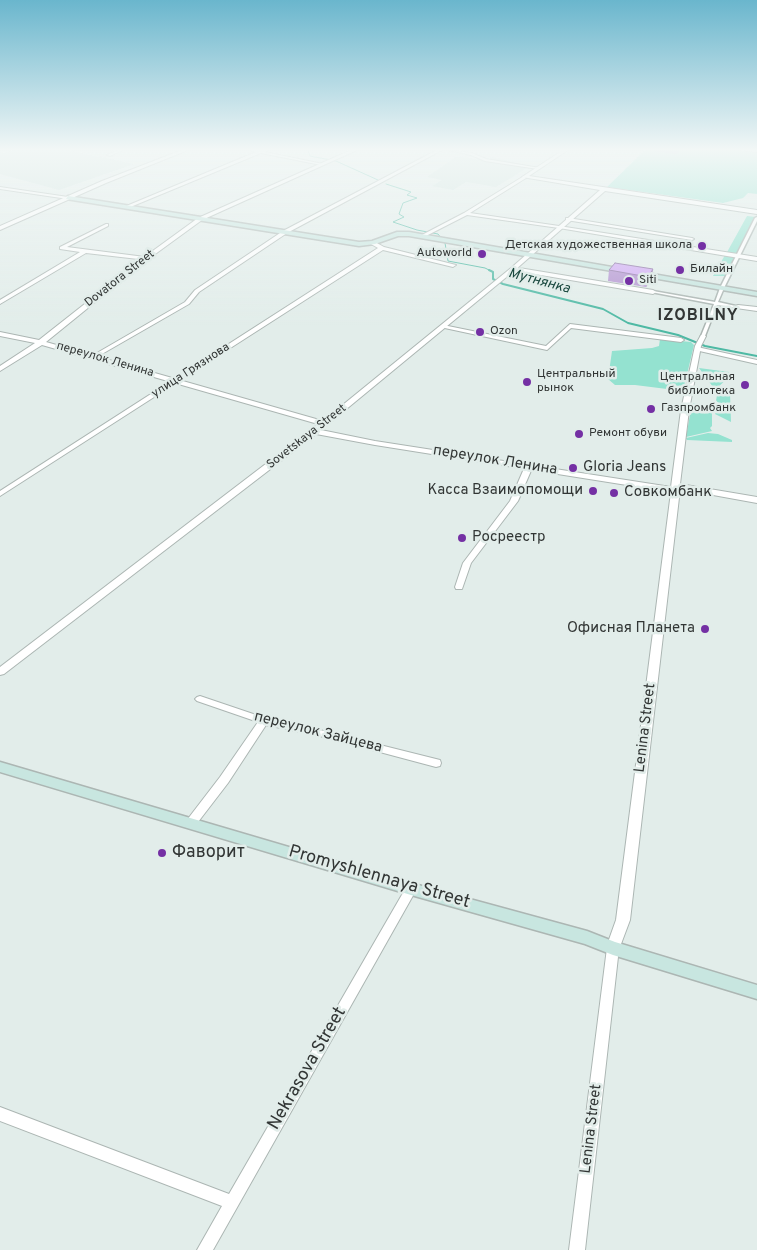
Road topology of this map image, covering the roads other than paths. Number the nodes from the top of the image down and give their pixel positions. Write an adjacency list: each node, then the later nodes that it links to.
1 (45, 208): 15 (street)
2 (134, 208): 11 (main road)
3 (223, 208): 11 (street, Dovatora Street)
4 (330, 208): 16 (street)
5 (475, 208): 9 (street)
6 (581, 208): 12 (street, Sovetskaya Street)
7 (731, 208): 8 (street)
8 (757, 212)
9 (466, 214): 14 (street); 17 (street)
10 (757, 218): 23 (street, Lenina Street)
11 (200, 219): 16 (main road); 24 (street, Dovatora Street)
12 (568, 219): 14 (street, Sovetskaya Street); 18 (street)
13 (106, 225): 21 (street)
14 (559, 227): 22 (street, Sovetskaya Street); 23 (street)
15 (0, 228)
16 (285, 232): 19 (main road); 40 (street)
17 (427, 233): 19 (main road); 22 (main road)
18 (692, 239)
19 (373, 243): 20 (street)
20 (382, 248): 26 (street); 43 (street, улица Грязнова)
21 (85, 251): 24 (street); 31 (street)
22 (527, 255): 27 (street, Sovetskaya Street); 28 (main road)
23 (740, 257): 25 (street); 28 (street, Lenina Street)
24 (145, 259): 38 (street, Dovatora Street)
25 (757, 259)
26 (453, 265)
27 (512, 270): 29 (street); 35 (street, Sovetskaya Street)
28 (722, 288): 30 (main road); 32 (street, Lenina Street)
29 (653, 292): 32 (street)
30 (757, 294)
31 (0, 302)
32 (716, 303): 33 (street); 39 (street, Lenina Street)
33 (738, 307): 34 (street)
34 (757, 310)
35 (443, 327): 37 (street); 44 (street, Sovetskaya Street)
36 (0, 334): 38 (street, переулок Ленина)
37 (682, 340)
38 (40, 343): 40 (street, переулок Ленина); 42 (street, Dovatora Street)
39 (699, 343): 41 (street); 47 (street, Lenina Street)
40 (93, 357): 43 (street, переулок Ленина)
41 (757, 362)
42 (0, 369)
43 (176, 381): 44 (street, переулок Ленина); 48 (street, улица Грязнова)
44 (325, 424): 45 (street, Sovetskaya Street)
45 (315, 431): 46 (street, переулок Ленина); 51 (street, Sovetskaya Street)
46 (529, 466): 47 (street, переулок Ленина); 50 (street)
47 (675, 488): 49 (street, переулок Ленина); 58 (street, Lenina Street)
48 (0, 494)
49 (757, 500)
50 (459, 587)
51 (0, 672)
52 (200, 699): 53 (street, переулок Зайцева)
53 (264, 721): 54 (street, переулок Зайцева); 56 (street)
54 (436, 763)
55 (0, 767): 56 (main road, Promyshlennaya Street)
56 (191, 823): 57 (main road, Promyshlennaya Street)
57 (411, 888): 58 (main road, Promyshlennaya Street); 61 (street, Nekrasova Street)
58 (613, 948): 59 (main road, Promyshlennaya Street); 63 (street, Lenina Street)
59 (757, 992)
60 (0, 1114): 61 (street)
61 (232, 1203): 62 (street, Nekrasova Street)
62 (205, 1250)
63 (577, 1250)

